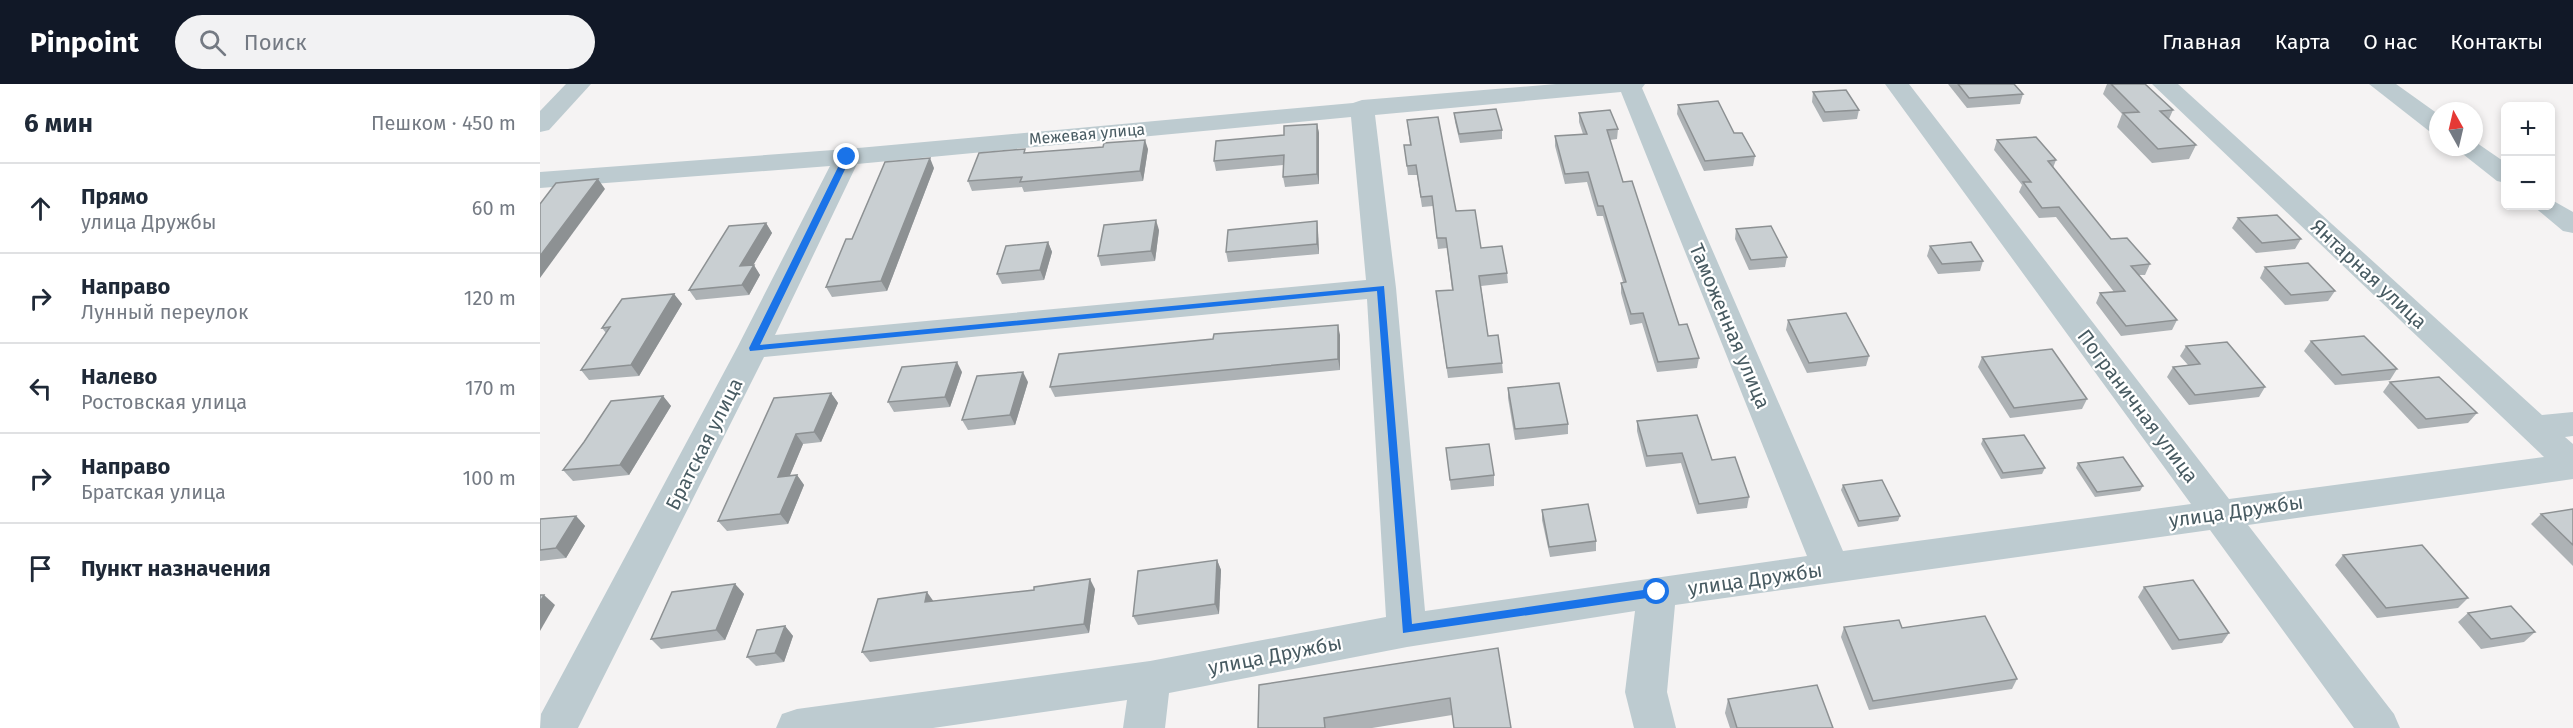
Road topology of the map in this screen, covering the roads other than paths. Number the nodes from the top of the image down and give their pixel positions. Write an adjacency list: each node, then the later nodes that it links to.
1 (579, 84): 9 (street)
2 (1631, 84): 6 (street, Межевая улица); 22 (street, Таможенная улица)
3 (1897, 84): 21 (street, Пограничная улица)
4 (2164, 84): 19 (street, Янтарная улица)
5 (2381, 84): 8 (street)
6 (1463, 91): 7 (street, Межевая улица)
7 (1362, 107): 11 (street, Межевая улица); 16 (street)
8 (2429, 119)
9 (540, 125)
10 (2479, 156): 12 (street)
11 (847, 157): 13 (street, Межевая улица); 17 (street, Братская улица)
12 (2501, 172)
13 (540, 180)
14 (2552, 210): 15 (street)
15 (2573, 225)
16 (1381, 288): 17 (street); 24 (street)
17 (753, 348): 26 (street, Братская улица)
18 (2573, 424): 19 (street)
19 (2535, 428): 20 (street, Янтарная улица)
20 (2573, 465): 21 (street, улица Дружбы)
21 (2218, 513): 22 (street, улица Дружбы); 30 (street, Пограничная улица)
22 (1831, 568): 23 (street, улица Дружбы)
23 (1657, 592): 24 (street, улица Дружбы); 29 (street)
24 (1407, 630): 25 (street, улица Дружбы)
25 (1150, 679): 27 (street, улица Дружбы); 28 (street)
26 (556, 728)
27 (797, 728)
28 (1144, 728)
29 (1655, 728)
30 (2379, 728)

